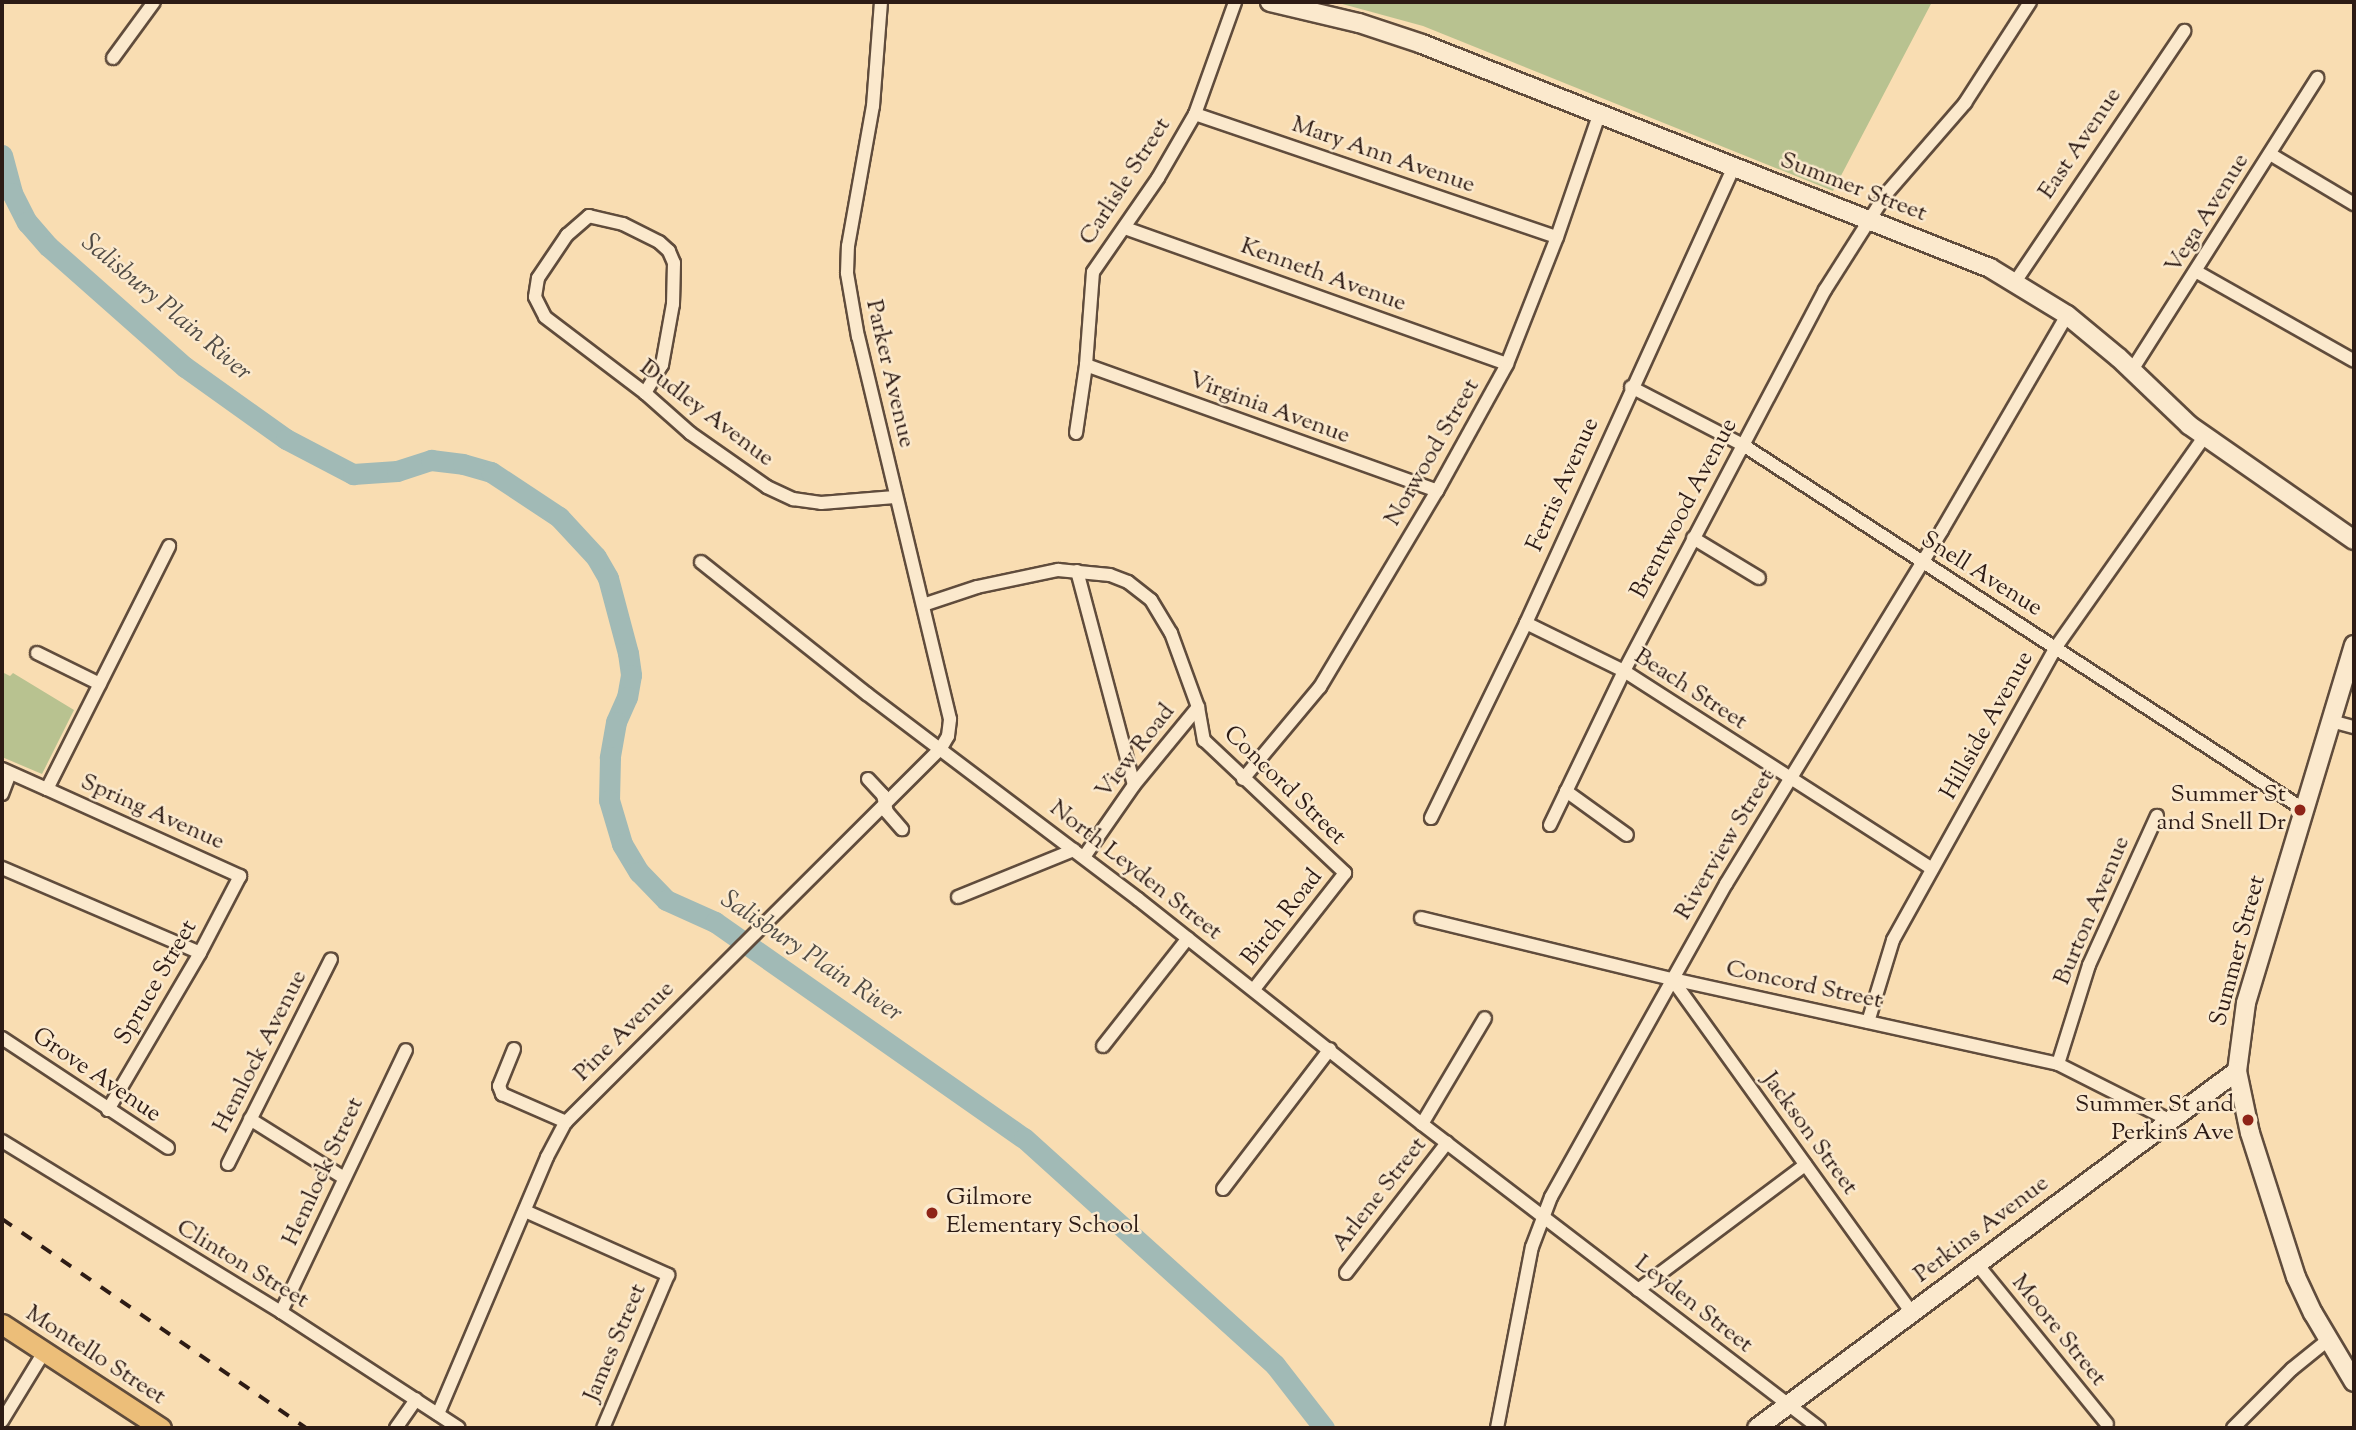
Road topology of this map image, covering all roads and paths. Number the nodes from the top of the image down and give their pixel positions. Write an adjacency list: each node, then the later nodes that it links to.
1 (154, 2): 7 (street)
2 (881, 2): 30 (street, Parker Avenue)
3 (1235, 2): 9 (street, Carlisle Street)
4 (1269, 2): 10 (street, Summer Street)
5 (2030, 2): 14 (street, Brentwood Avenue)
6 (2184, 31): 18 (street, East Avenue)
7 (113, 58)
8 (2317, 78): 11 (street, Vega Avenue)
9 (1195, 114): 15 (street, Carlisle Street); 16 (street, Mary Ann Avenue)
10 (1600, 115): 12 (street, Summer Street); 16 (street, Norwood Street)
11 (2270, 155): 13 (street); 17 (street, Vega Avenue)
12 (1733, 168): 14 (street, Summer Street); 24 (street, Ferris Avenue)
13 (2354, 204)
14 (1868, 220): 18 (street, Summer Street); 28 (street, Brentwood Avenue)
15 (1125, 228): 21 (street, Kenneth Avenue); 22 (street, Carlisle Street)
16 (1558, 237): 21 (street, Norwood Street)
17 (2197, 272): 20 (street); 23 (street, Vega Avenue)
18 (2015, 282): 19 (street, Summer Street)
19 (2067, 315): 23 (street, Summer Street); 35 (street, Riverview Street)
20 (2354, 361)
21 (1507, 364): 29 (street, Norwood Street)
22 (1086, 365): 26 (street, Carlisle Street); 29 (street, Virginia Avenue)
23 (2133, 370): 27 (street, Summer Street)
24 (1631, 387): 28 (street, Snell Avenue); 39 (street, Ferris Avenue)
25 (645, 393): 25 (street, Dudley Avenue); 30 (street, Dudley Avenue)
26 (1076, 433)
27 (2205, 436): 32 (street, Summer Street); 41 (street, Hillside Avenue)
28 (1743, 445): 31 (street, Brentwood Avenue); 35 (street, Snell Avenue)
29 (1437, 491): 51 (street, Norwood Street)
30 (895, 497): 38 (street, Parker Avenue)
31 (1693, 538): 37 (street); 43 (street, Brentwood Avenue)
32 (2354, 540)
33 (169, 546): 44 (street, Spring Avenue)
34 (701, 562): 48 (street, North Leyden Street)
35 (1922, 562): 41 (street, Snell Avenue); 52 (street, Riverview Street)
36 (1077, 571): 38 (street, Concord Street); 45 (street, Concord Street); 53 (street)
37 (1759, 578)
38 (922, 605): 48 (street, Parker Avenue)
39 (1525, 623): 43 (street, Beach Street); 60 (street, Ferris Avenue)
40 (2354, 645): 46 (street, Summer Street)
41 (2056, 647): 58 (street, Snell Avenue); 66 (street, Hillside Avenue)
42 (37, 653): 44 (street)
43 (1624, 671): 52 (street, Beach Street); 55 (street, Brentwood Avenue)
44 (100, 684): 54 (street, Spring Avenue)
45 (1198, 708): 51 (street, Concord Street); 53 (street, View Road)
46 (2331, 721): 47 (street); 58 (street, Summer Street)
47 (2354, 727)
48 (941, 748): 57 (street, Pine Avenue); 64 (street, North Leyden Street)
49 (6, 771): 54 (street, Spring Avenue); 56 (street)
50 (868, 779): 57 (street)
51 (1243, 779): 67 (street, Concord Street)
52 (1789, 780): 66 (street, Beach Street); 74 (street, Riverview Street)
53 (1134, 785): 64 (street, View Road)
54 (47, 789): 68 (street, Spring Avenue)
55 (1566, 791): 61 (street, Brentwood Avenue); 63 (street)
56 (2, 794)
57 (885, 804): 62 (street); 88 (street, Pine Avenue)
58 (2303, 809): 84 (street, Summer Street)
59 (2157, 816): 83 (street, Burton Avenue)
60 (1431, 818)
61 (1550, 825)
62 (902, 829)
63 (1627, 835)
64 (1079, 854): 69 (street); 71 (street, North Leyden Street)
65 (2, 868): 72 (street)
66 (1932, 869): 77 (street, Hillside Avenue)
67 (1345, 873): 75 (street, Birch Road)
68 (240, 876): 72 (street, Spruce Street)
69 (958, 897)
70 (1420, 918): 74 (street, Concord Street)
71 (1188, 938): 75 (street, North Leyden Street); 79 (street)
72 (200, 953): 85 (street, Spruce Street)
73 (331, 959): 86 (street, Hemlock Avenue)
74 (1672, 979): 77 (street, Concord Street); 94 (street, Jackson Street); 98 (street, Riverview Street)
75 (1254, 989): 81 (street, North Leyden Street)
76 (1485, 1018): 89 (street)
77 (1868, 1022): 83 (street, Concord Street)
78 (2, 1038): 85 (street, Grove Avenue)
79 (1103, 1046)
80 (514, 1049): 88 (street)
81 (1330, 1049): 89 (street, North Leyden Street); 96 (street)
82 (406, 1050): 95 (street, Hemlock Street)
83 (2058, 1064): 87 (street, Concord Street)
84 (2237, 1070): 87 (street, Perkins Avenue); 105 (street, Summer Street)
85 (108, 1110): 92 (street, Grove Avenue)
86 (250, 1119): 93 (street, Hemlock Avenue); 95 (street)
87 (2169, 1120): 99 (street, Perkins Avenue)
88 (566, 1122): 97 (street, Pine Avenue)
89 (1422, 1124): 91 (street, North Leyden Street)
90 (2, 1141): 102 (street, Clinton Street)
91 (1447, 1143): 98 (street, North Leyden Street); 100 (street, Arlene Street)
92 (168, 1149)
93 (228, 1164)
94 (1805, 1165): 101 (street); 103 (street, Jackson Street)
95 (344, 1178): 102 (street, Hemlock Street)
96 (1223, 1189)
97 (525, 1211): 110 (street, Pine Avenue); 116 (street, James Street)
98 (1542, 1216): 101 (street, Leyden Street); 117 (street, Riverview Street)
99 (1977, 1264): 103 (street, Perkins Avenue); 112 (street, Moore Street)
100 (1346, 1273)
101 (1638, 1290): 109 (street, Leyden Street)
102 (281, 1312): 108 (street, Clinton Street)
103 (1912, 1313): 109 (street, Perkins Avenue)
104 (2, 1324): 106 (main road, Montello Street)
105 (2329, 1339): 107 (street, Summer Street); 120 (street)
106 (44, 1352): 111 (street); 113 (main road, Montello Street)
107 (2354, 1382)
108 (416, 1399): 110 (street, Clinton Street); 114 (street)
109 (1788, 1405): 118 (street, Perkins Avenue); 119 (street, Leyden Street)
110 (438, 1414): 115 (street, Clinton Street)
111 (2, 1421)
112 (2106, 1424)
113 (161, 1428)
114 (396, 1428)
115 (459, 1428)
116 (603, 1428)
117 (1497, 1428)
118 (1757, 1428)
119 (1819, 1428)
120 (2233, 1428)

